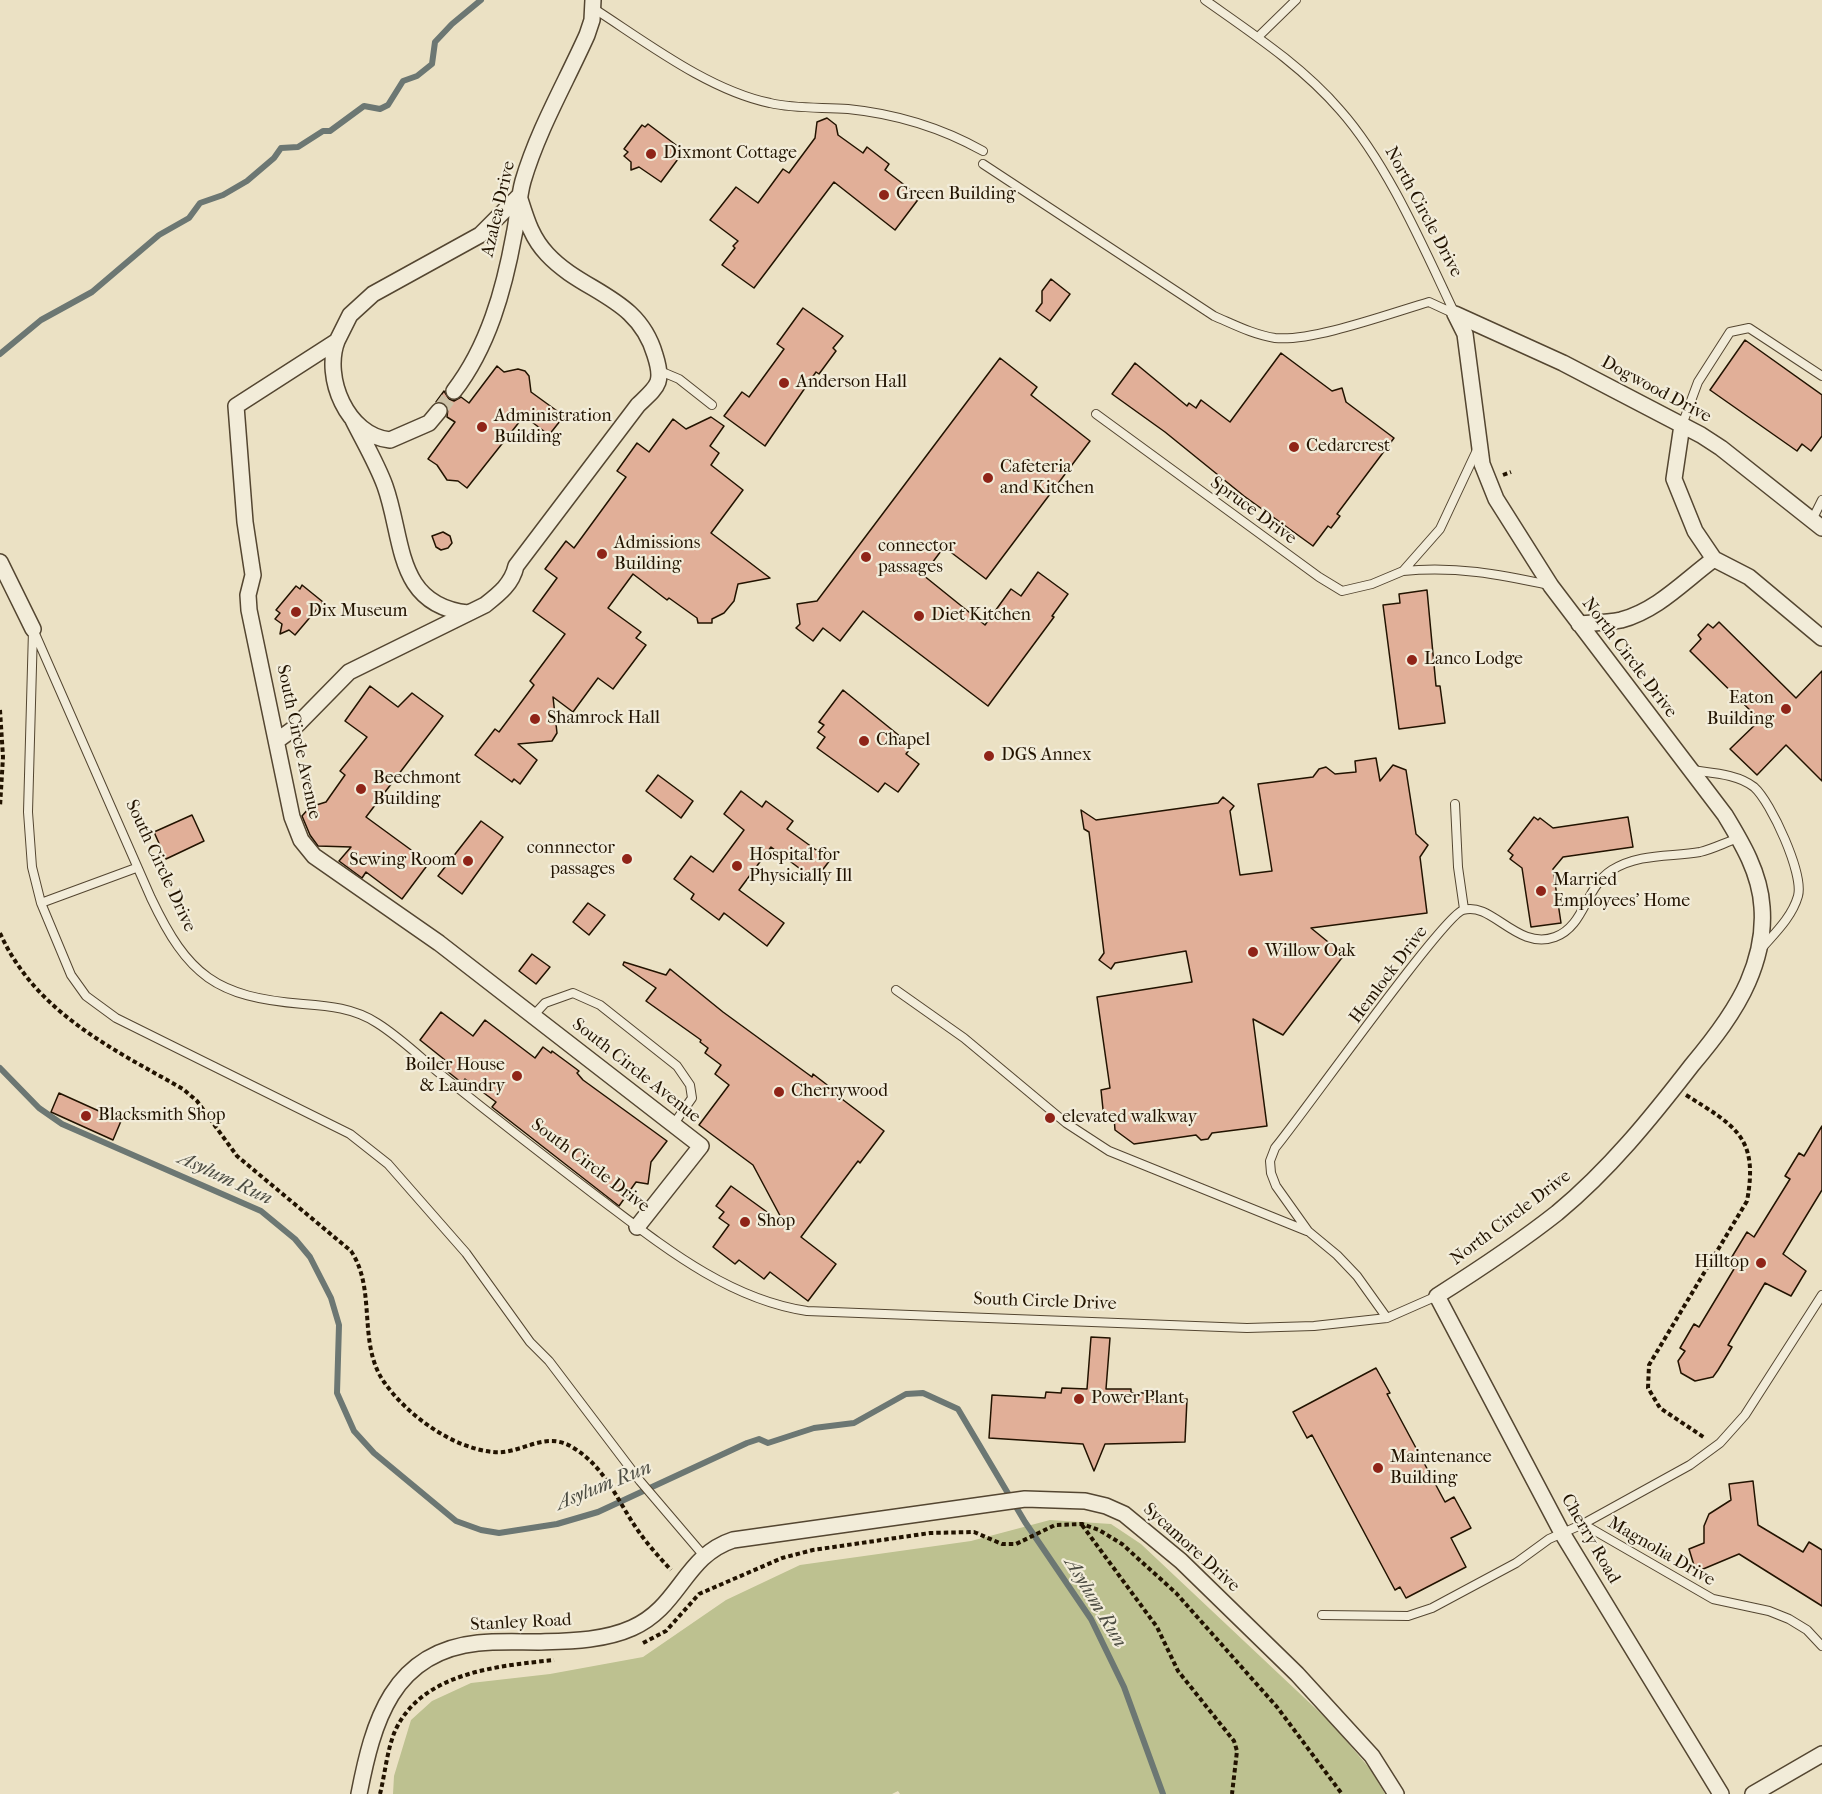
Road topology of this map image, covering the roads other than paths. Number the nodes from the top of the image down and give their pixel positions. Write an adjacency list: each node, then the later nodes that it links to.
1 (1205, 0): 4 (lane, North Circle Drive)
2 (1296, 0): 4 (lane)
3 (593, 4): 5 (lane); 7 (street, Azalea Drive)
4 (1258, 37): 8 (lane, North Circle Drive)
5 (983, 151)
6 (983, 164): 8 (lane)
7 (519, 196): 9 (street); 10 (street); 12 (street, Azalea Drive)
8 (1455, 314): 17 (street, Dogwood Drive); 18 (street, North Circle Drive)
9 (337, 341): 16 (street); 29 (street, South Circle Avenue)
10 (660, 371): 13 (lane); 25 (street)
11 (1822, 376): 17 (lane)
12 (454, 391)
13 (712, 405)
14 (440, 411): 16 (street)
15 (1096, 414): 23 (lane, Spruce Drive)
16 (353, 420): 25 (street)
17 (1682, 425): 20 (street, Dogwood Drive); 21 (street)
18 (1478, 446): 23 (lane, Spruce Drive); 24 (street, North Circle Drive)
19 (1822, 500): 20 (lane)
20 (1817, 524)
21 (1714, 559): 26 (street); 28 (street)
22 (0, 562): 27 (street, South Circle Drive)
23 (1403, 571): 24 (lane, Spruce Drive)
24 (1551, 586): 26 (street, North Circle Drive)
25 (468, 613): 29 (street)
26 (1579, 624): 30 (street, North Circle Drive)
27 (33, 629): 33 (lane, South Circle Drive); 34 (lane)
28 (1822, 638)
29 (278, 740): 38 (street, South Circle Avenue)
30 (1691, 770): 32 (street, North Circle Drive); 36 (lane)
31 (1455, 804): 35 (lane)
32 (1739, 838): 35 (lane); 36 (street, North Circle Drive)
33 (136, 868): 34 (lane); 40 (lane, South Circle Drive)
34 (41, 903): 47 (lane)
35 (1464, 909): 41 (lane, Hemlock Drive)
36 (1757, 954): 43 (street, North Circle Drive)
37 (896, 990): 41 (lane)
38 (533, 1016): 39 (street, South Circle Avenue); 39 (lane)
39 (673, 1125): 40 (street, South Circle Avenue)
40 (637, 1227): 44 (lane, South Circle Drive)
41 (1308, 1231): 44 (lane, Hemlock Drive)
42 (1822, 1295): 45 (lane)
43 (1437, 1296): 44 (lane, South Circle Drive); 46 (street, Cherry Road)
44 (1387, 1318)
45 (1583, 1524): 46 (lane); 50 (lane, Magnolia Drive)
46 (1562, 1533): 49 (lane); 54 (street, Cherry Road)
47 (704, 1556): 48 (street, Sycamore Drive); 53 (street, Sycamore Drive)
48 (680, 1578): 52 (street, Stanley Road)
49 (1322, 1615)
50 (1822, 1646)
51 (1822, 1754): 55 (street)
52 (359, 1794)
53 (1396, 1794)
54 (1721, 1794)
55 (1753, 1794)

